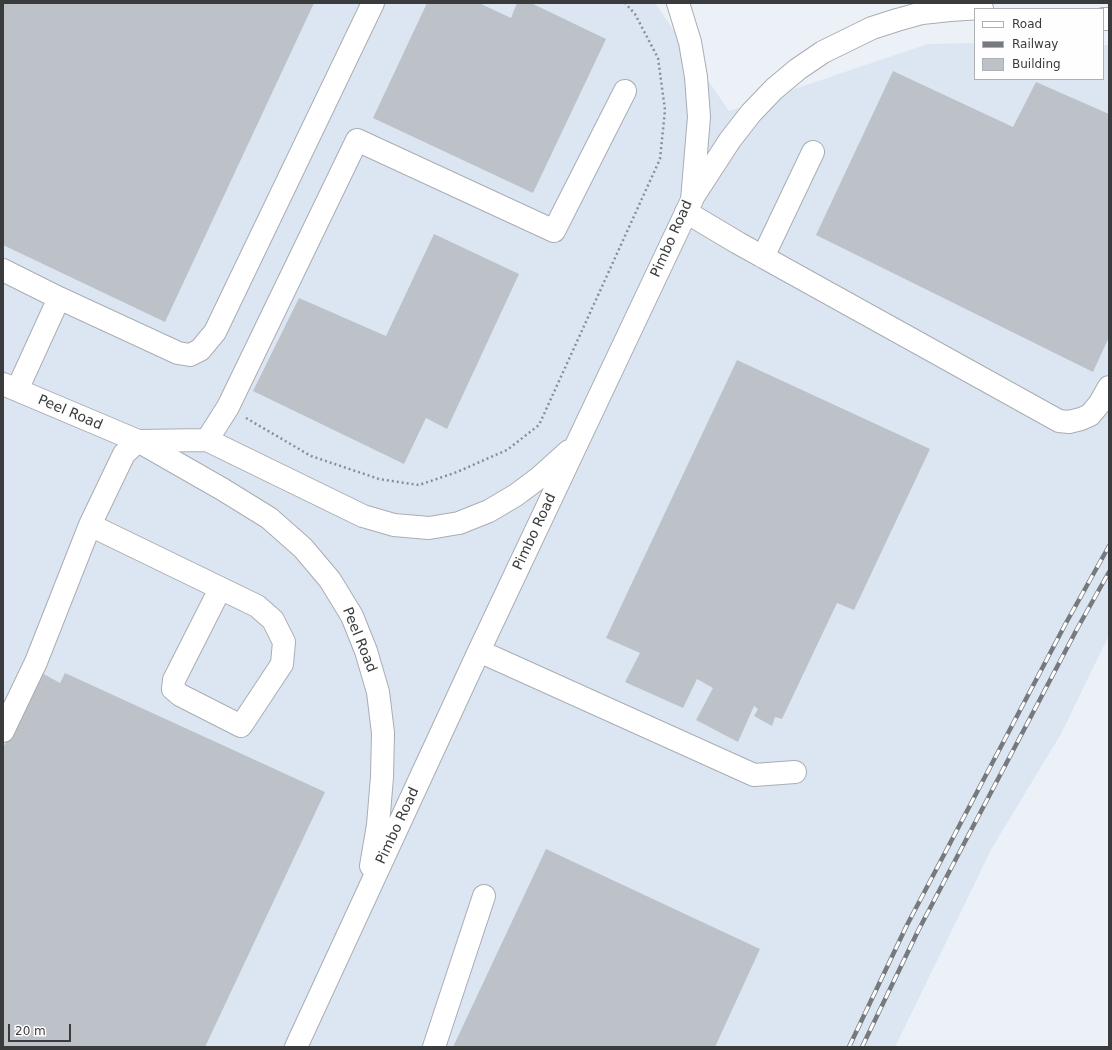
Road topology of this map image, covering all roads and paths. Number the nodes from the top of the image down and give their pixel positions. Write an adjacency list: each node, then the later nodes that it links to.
1 (373, 3): 12 (street)
2 (625, 3): 15 (path)
3 (678, 3): 9 (street, Pimbo Road)
4 (971, 3): 6 (street)
5 (974, 8): 9 (street)
6 (982, 8)
7 (625, 91): 15 (street)
8 (813, 152): 10 (street)
9 (689, 206): 10 (street); 18 (street, Pimbo Road)
10 (763, 257): 14 (street)
11 (3, 270): 12 (street)
12 (59, 298): 13 (street)
13 (10, 387): 17 (street, Peel Road)
14 (1109, 387)
15 (228, 407): 16 (street)
16 (207, 440): 17 (street, Peel Road); 18 (street, Peel Road)
17 (138, 441): 19 (street); 24 (street, Peel Road)
18 (577, 444): 21 (street, Pimbo Road)
19 (90, 526): 20 (street); 22 (street)
20 (220, 589): 20 (street)
21 (479, 651): 23 (street); 24 (street, Pimbo Road)
22 (3, 731)
23 (795, 772)
24 (367, 893): 26 (street, Pimbo Road)
25 (484, 896): 27 (street)
26 (296, 1047)
27 (434, 1047)

